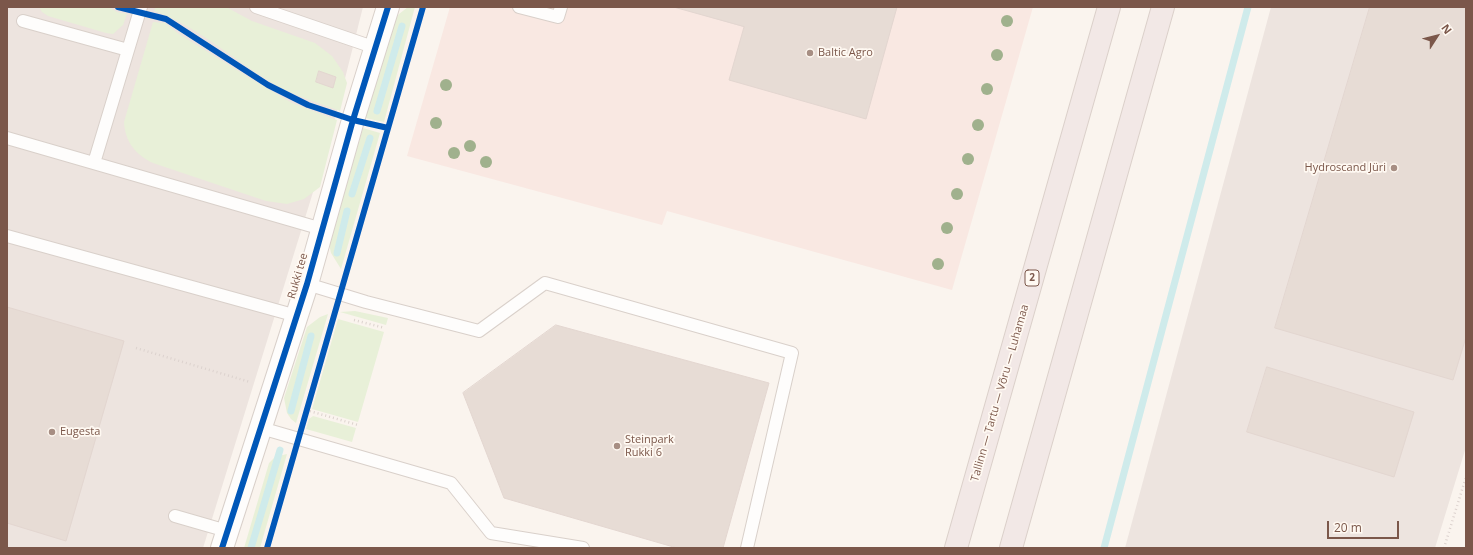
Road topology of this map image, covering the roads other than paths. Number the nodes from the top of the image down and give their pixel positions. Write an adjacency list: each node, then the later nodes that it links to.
1 (142, 7): 10 (lane)
2 (256, 7): 9 (lane)
3 (388, 7): 9 (street, Rukki tee)
4 (519, 7): 5 (lane)
5 (561, 7)
6 (1109, 7): 22 (highway, Tallinn — Tartu — Võru — Luhamaa / 2)
7 (1163, 7): 23 (highway)
8 (23, 21): 10 (lane)
9 (376, 48): 13 (street, Rukki tee)
10 (128, 50): 12 (lane)
11 (7, 138): 12 (lane)
12 (94, 163): 13 (lane)
13 (322, 229): 15 (street, Rukki tee)
14 (7, 236): 16 (lane)
15 (307, 284): 16 (street, Rukki tee); 21 (lane)
16 (296, 316): 17 (street, Rukki tee)
17 (261, 428): 19 (street, Rukki tee); 20 (lane)
18 (175, 516): 19 (lane)
19 (225, 540)
20 (582, 548)
21 (747, 548)
22 (956, 548)
23 (1011, 548)

